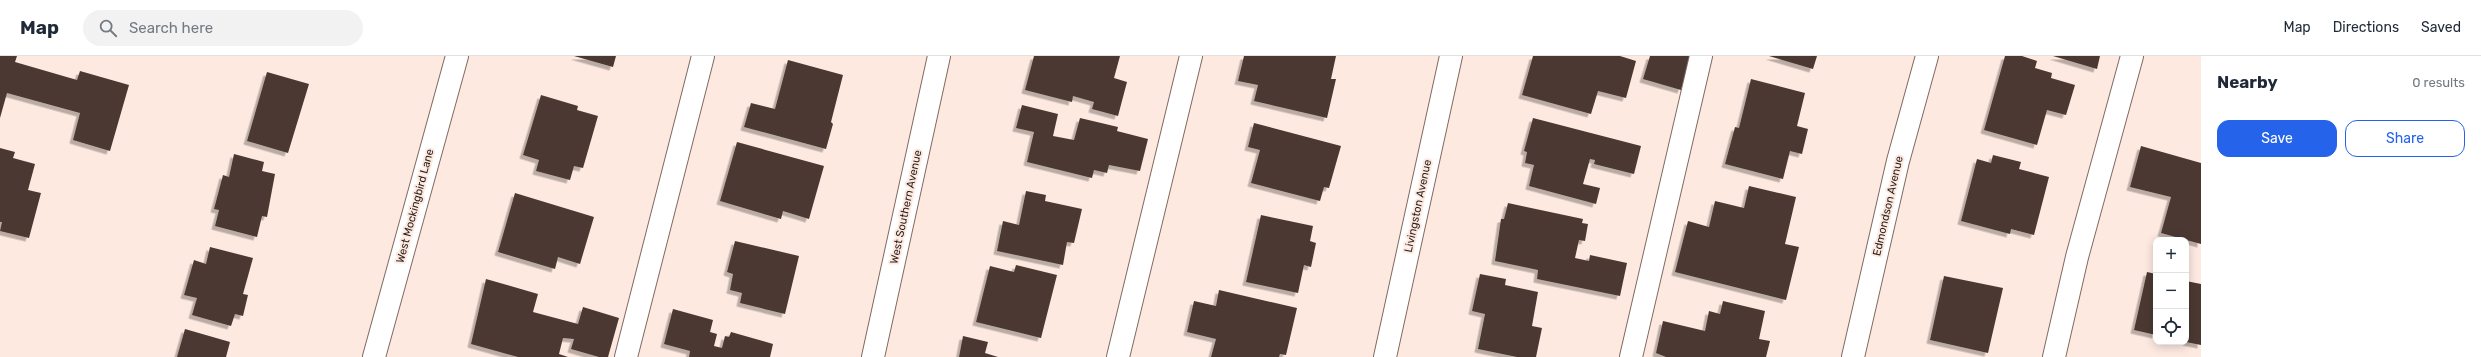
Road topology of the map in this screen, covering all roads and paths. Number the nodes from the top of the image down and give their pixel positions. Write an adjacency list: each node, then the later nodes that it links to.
1 (457, 56): 9 (street, West Mockingbird Lane)
2 (703, 56): 10 (street)
3 (939, 56): 11 (street, West Southern Avenue)
4 (1191, 56): 12 (street)
5 (1451, 56): 13 (street, Livingston Avenue)
6 (1702, 56): 14 (street)
7 (1927, 56): 15 (street, Edmondson Avenue)
8 (2132, 56): 16 (street)
9 (374, 357)
10 (626, 357)
11 (873, 357)
12 (1118, 357)
13 (1385, 357)
14 (1631, 357)
15 (1852, 357)
16 (2054, 357)

